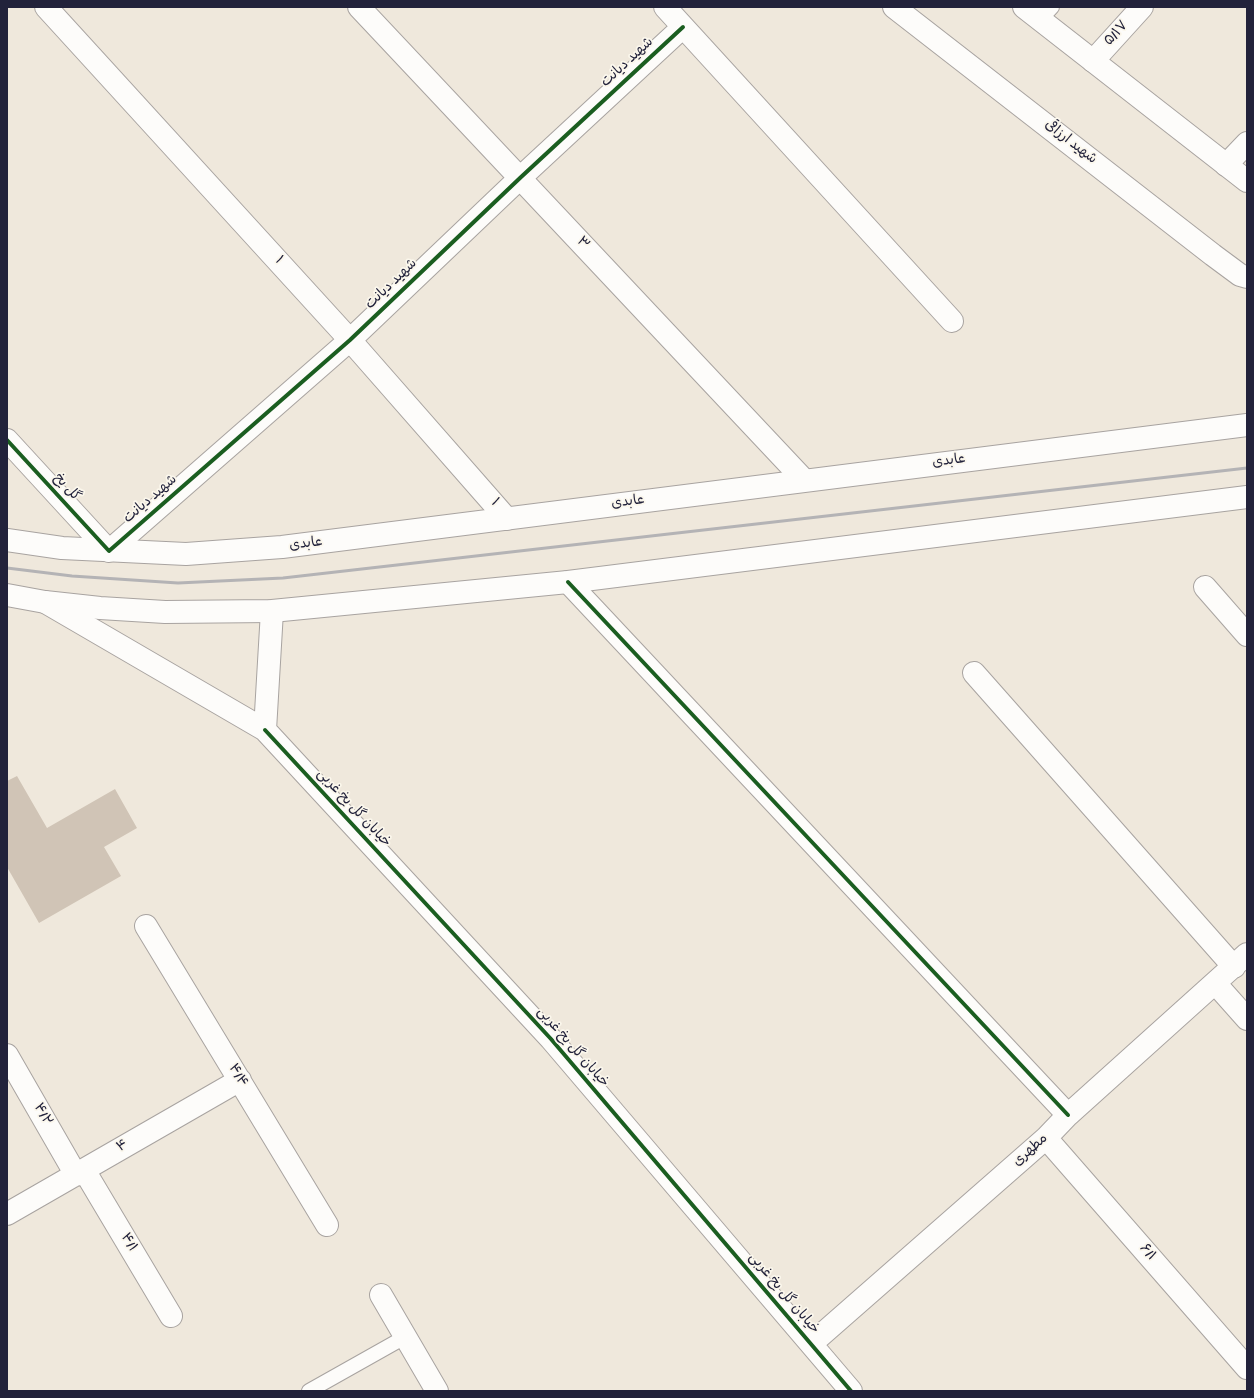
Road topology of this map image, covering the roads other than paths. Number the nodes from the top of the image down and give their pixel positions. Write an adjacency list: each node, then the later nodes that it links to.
1 (46, 7): 15 (street, ۱)
2 (359, 7): 11 (street, ۳)
3 (665, 7): 7 (street)
4 (894, 7): 13 (street, شهید ارزاقی)
5 (1142, 7): 8 (street, ۵/۱۷)
6 (1039, 11): 8 (street)
7 (683, 27): 11 (street, شهید دیانت); 14 (street)
8 (1093, 61): 10 (street)
9 (1247, 143): 10 (street)
10 (1226, 165): 12 (street)
11 (520, 178): 15 (street, شهید دیانت); 18 (street, ۳)
12 (1247, 181)
13 (1247, 277)
14 (952, 321)
15 (350, 340): 20 (street, ۱); 22 (street, شهید دیانت)
16 (1247, 425): 18 (street, عابدی)
17 (7, 440): 22 (street, گل یخ)
18 (804, 480): 20 (street, عابدی)
19 (1247, 497): 23 (street)
20 (507, 519): 22 (street, عابدی)
21 (7, 540): 22 (street, عابدی)
22 (109, 551)
23 (568, 582): 27 (street); 37 (street)
24 (1205, 587): 28 (street)
25 (7, 595): 26 (street)
26 (45, 602): 27 (street); 30 (street, خیابان گل یخ غربی)
27 (272, 611): 30 (street)
28 (1247, 635)
29 (974, 673): 32 (street)
30 (264, 730): 45 (street, خیابان گل یخ غربی)
31 (146, 926): 36 (street, ۴/۴)
32 (1240, 961): 33 (street, مطهری)
33 (1215, 983): 34 (street); 37 (street, مطهری)
34 (1247, 1019)
35 (7, 1055): 39 (street, ۴/۲)
36 (240, 1080): 39 (street, ۴); 41 (street, ۴/۴)
37 (1068, 1116): 38 (street, مطهری)
38 (1046, 1138): 45 (street, مطهری); 46 (street, ۶/۱)
39 (80, 1172): 40 (street, ۴); 43 (street, ۴/۱)
40 (7, 1214)
41 (327, 1225)
42 (381, 1295): 44 (street)
43 (171, 1316)
44 (405, 1337): 47 (lane); 48 (street)
45 (811, 1344): 49 (street, خیابان گل یخ غربی)
46 (1247, 1368)
47 (309, 1391)
48 (436, 1391)
49 (851, 1391)

